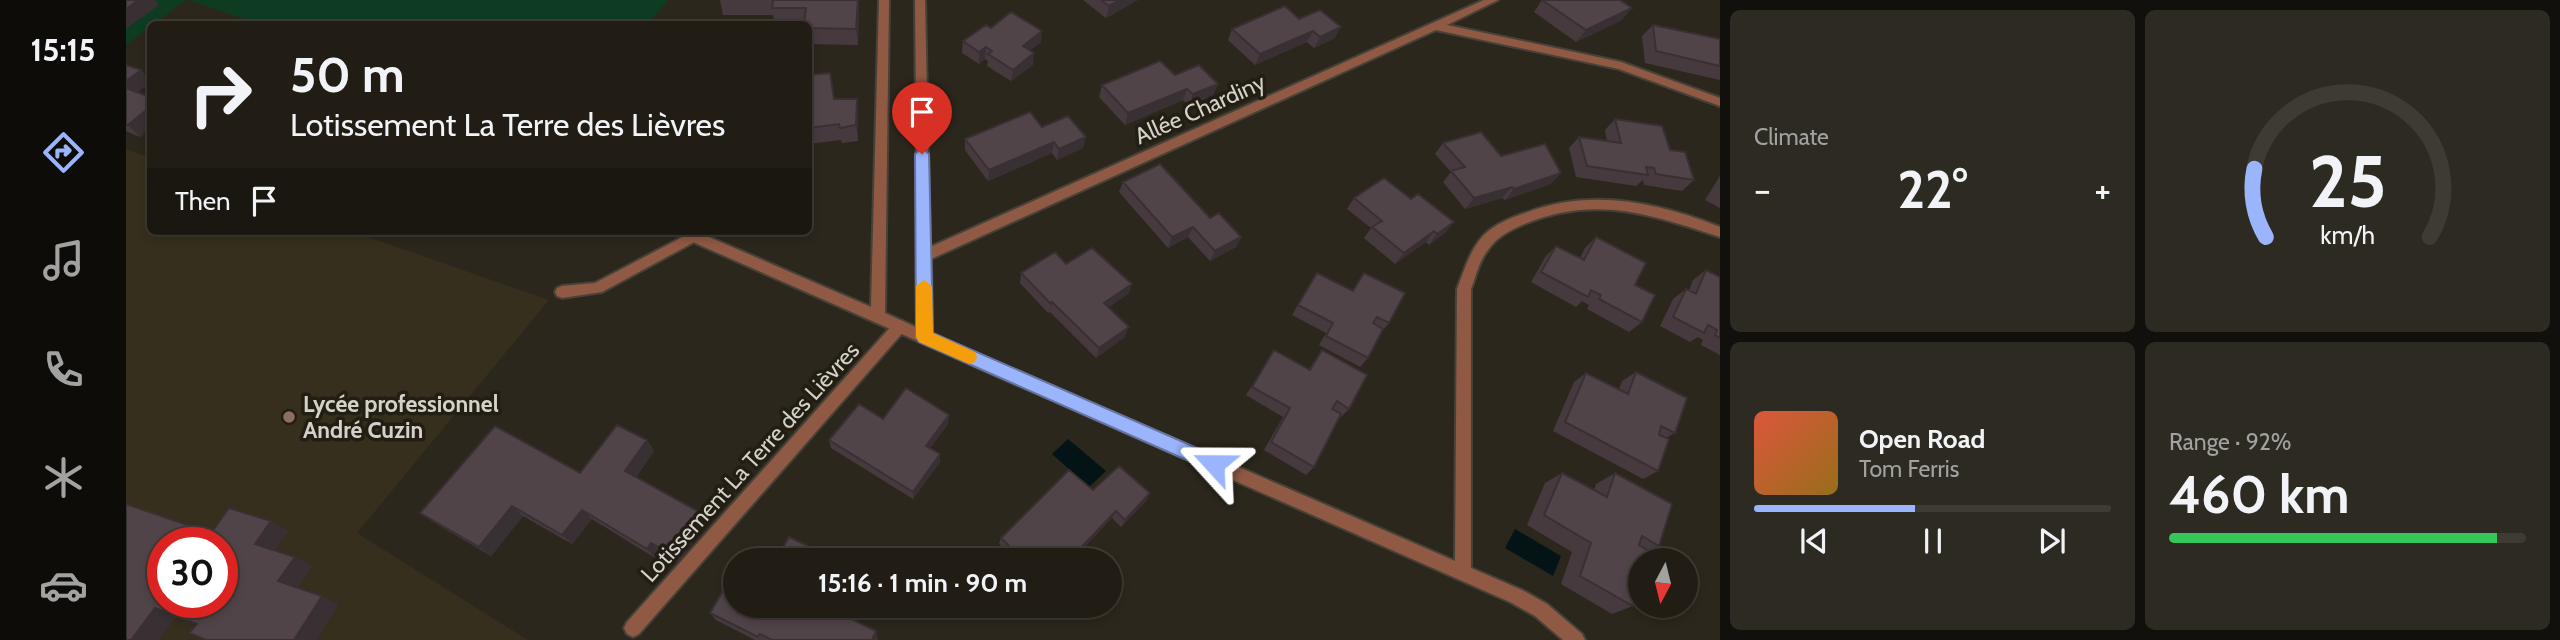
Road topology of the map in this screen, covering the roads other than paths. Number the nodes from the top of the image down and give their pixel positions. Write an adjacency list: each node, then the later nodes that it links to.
1 (884, 0): 11 (street)
2 (920, 0): 9 (street)
3 (1493, 0): 4 (street, Allée Chardiny)
4 (1434, 26): 5 (street); 9 (street, Allée Chardiny)
5 (1720, 102)
6 (1720, 232): 14 (street)
7 (684, 235): 10 (street)
8 (692, 235): 11 (street)
9 (924, 256): 13 (street)
10 (562, 292)
11 (878, 317): 12 (street)
12 (901, 326): 13 (street); 15 (street, Lotissement La Terre des Lièvres)
13 (925, 337): 14 (street)
14 (1463, 573): 16 (street)
15 (633, 628)
16 (1576, 640)

